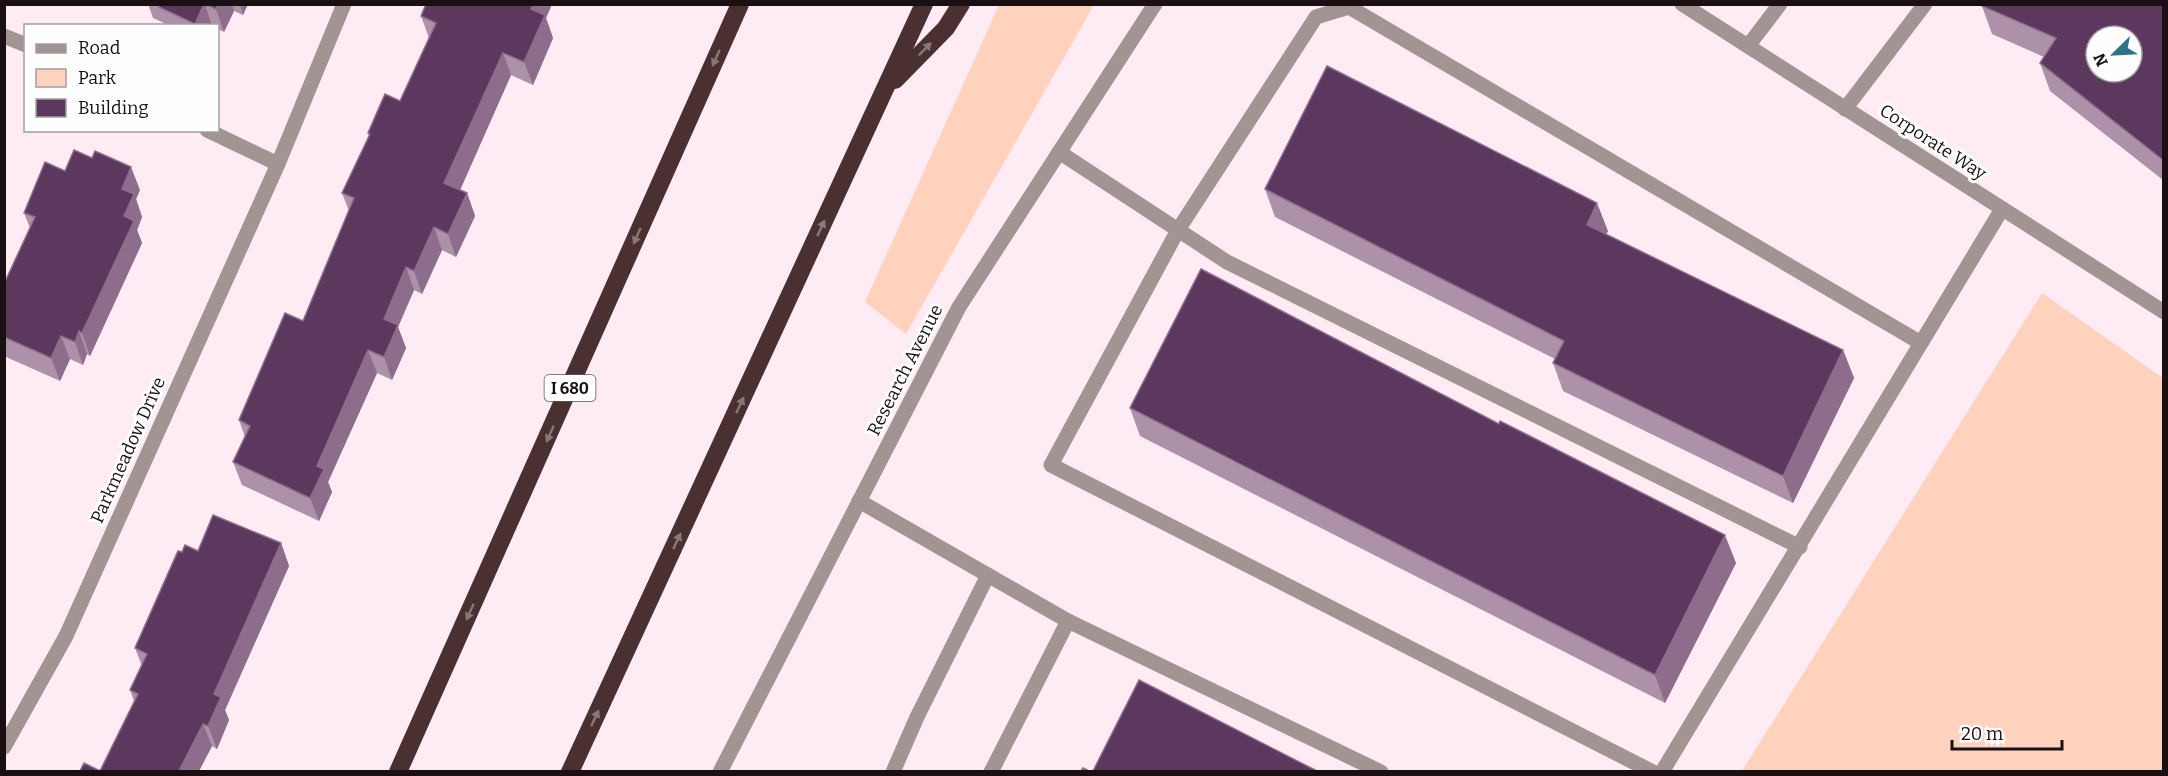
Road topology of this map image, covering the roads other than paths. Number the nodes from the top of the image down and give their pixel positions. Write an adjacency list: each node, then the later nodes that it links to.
1 (344, 4): 16 (street, Parkmeadow Drive)
2 (740, 4): 26 (highway, I 680, one-way to 26)
3 (924, 4): 12 (highway)
4 (961, 4): 12 (highway, one-way to 4)
5 (1155, 4): 15 (street, Research Avenue)
6 (1683, 4): 11 (street, Corporate Way)
7 (1780, 4): 11 (street)
8 (1925, 4): 13 (street)
9 (4, 36): 10 (street)
10 (24, 44)
11 (1748, 46): 13 (street, Corporate Way)
12 (885, 90): 27 (highway, one-way to 12)
13 (1845, 109): 17 (street, Corporate Way)
14 (211, 132): 16 (street)
15 (1059, 152): 18 (street); 21 (street, Research Avenue)
16 (278, 164): 25 (street, Parkmeadow Drive)
17 (2002, 209): 19 (street, Corporate Way); 20 (street)
18 (1178, 230): 20 (street); 22 (street); 32 (street)
19 (2163, 312)
20 (1921, 343): 22 (street)
21 (859, 501): 23 (street); 28 (street, Research Avenue)
22 (1800, 547): 33 (street)
23 (988, 575): 24 (street); 29 (street)
24 (1068, 621): 30 (street); 31 (street)
25 (4, 747)
26 (398, 771)
27 (570, 771)
28 (720, 771)
29 (893, 771)
30 (991, 771)
31 (1381, 771)
32 (1653, 771)
33 (1662, 771)

